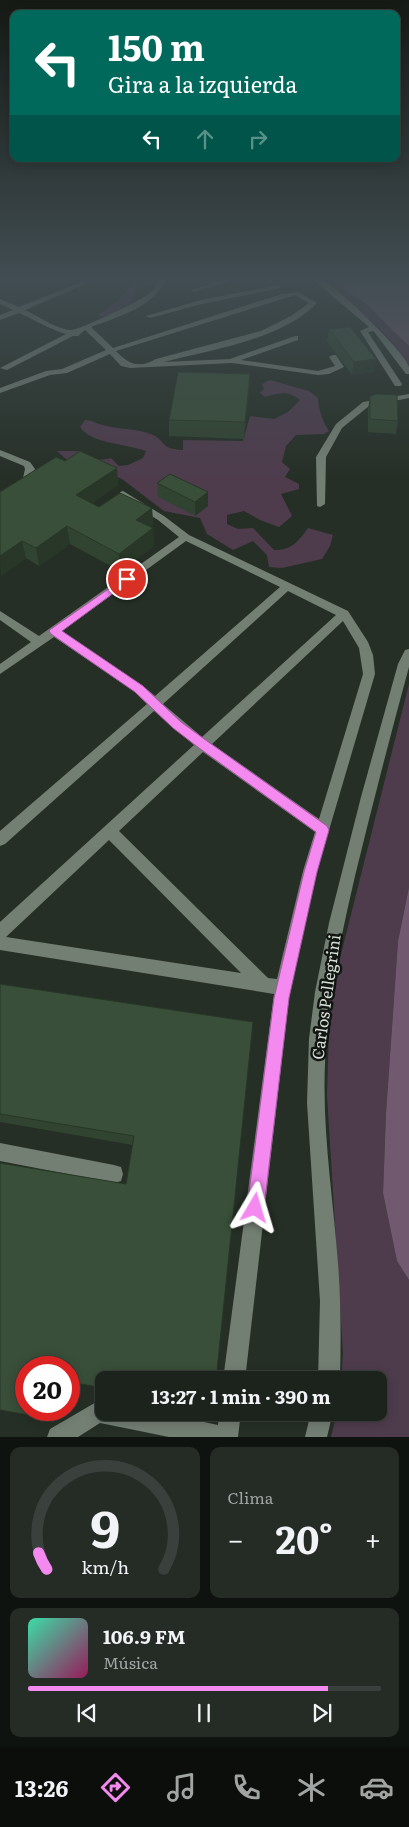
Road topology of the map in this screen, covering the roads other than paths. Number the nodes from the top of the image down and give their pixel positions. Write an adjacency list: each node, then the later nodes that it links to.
1 (53, 344): 14 (street)
2 (105, 344): 8 (street)
3 (132, 344): 8 (street)
4 (223, 344): 13 (street)
5 (278, 344): 10 (street)
6 (373, 344): 12 (street)
7 (390, 344): 11 (street)
8 (110, 351): 13 (street); 17 (street)
9 (333, 357): 10 (street)
10 (231, 361): 13 (street)
11 (404, 363): 12 (street); 15 (street)
12 (386, 364): 16 (street)
13 (150, 366)
14 (4, 368)
15 (409, 372)
16 (398, 384)
17 (0, 392)
18 (409, 396): 22 (street)
19 (0, 453): 21 (street)
20 (123, 494): 23 (street)
21 (0, 496)
22 (320, 504)
23 (185, 537): 24 (street); 27 (street)
24 (288, 586): 25 (street); 31 (street)
25 (344, 614): 32 (street); 33 (street)
26 (0, 615): 28 (street)
27 (54, 631): 28 (street); 31 (street)
28 (40, 642): 30 (street)
29 (409, 653): 43 (street, Carlos Pellegrini)
30 (0, 670)
31 (154, 704): 32 (street); 35 (street)
32 (203, 745): 33 (street); 34 (street)
33 (323, 830): 39 (street)
34 (109, 831): 36 (street); 38 (street)
35 (0, 840)
36 (0, 932)
37 (0, 944): 38 (street)
38 (264, 985): 39 (street)
39 (284, 988): 42 (street)
40 (0, 1152): 41 (street)
41 (114, 1174)
42 (235, 1371)
43 (329, 1371)
44 (229, 1421): 47 (street)
45 (320, 1421): 48 (street)
46 (58, 1437): 47 (street)
47 (226, 1437)
48 (316, 1437)

